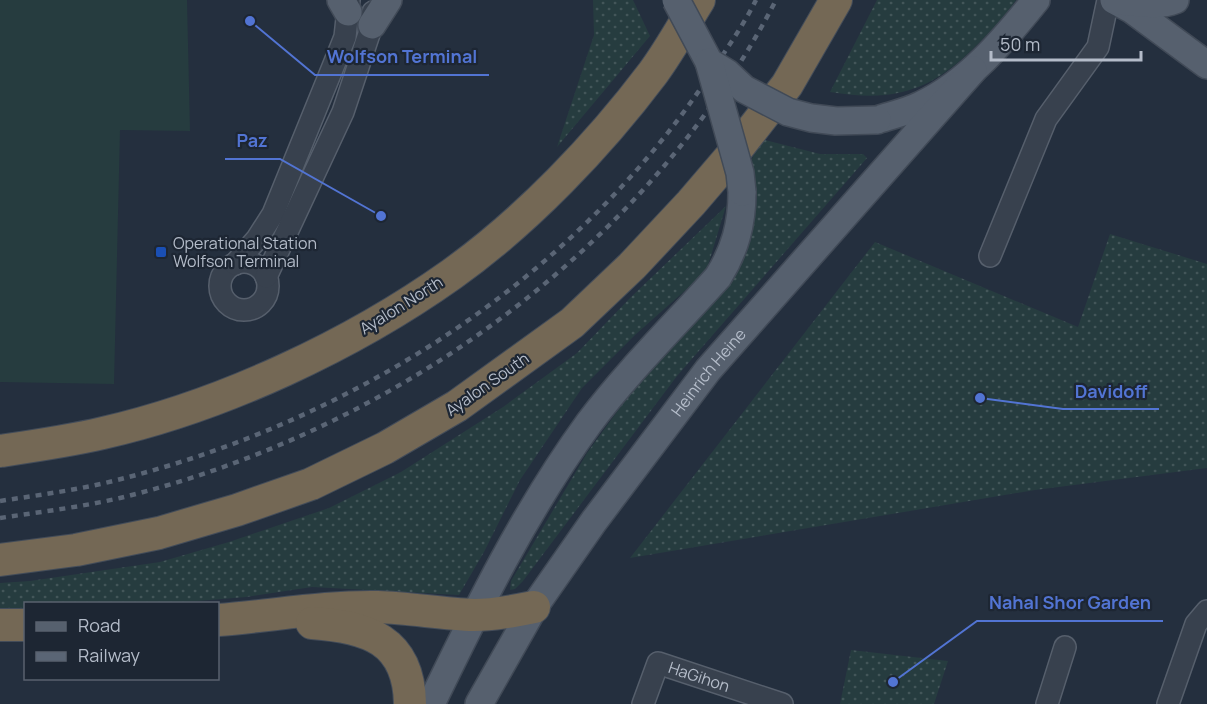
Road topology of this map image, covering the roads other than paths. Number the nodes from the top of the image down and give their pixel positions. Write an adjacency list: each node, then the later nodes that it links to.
1 (388, 0): 11 (main road)
2 (676, 0): 12 (main road, bridge)
3 (699, 0): 18 (highway, Ayalon North)
4 (836, 0): 19 (highway, Ayalon South)
5 (1051, 0): 10 (main road)
6 (1108, 0): 15 (street)
7 (1115, 0): 8 (main road); 13 (main road)
8 (1175, 0)
9 (346, 4): 16 (street)
10 (1030, 8): 14 (main road)
11 (373, 13): 17 (street)
12 (710, 62): 14 (main road, bridge); 22 (main road, bridge)
13 (1207, 65)
14 (973, 70): 20 (main road, Heinrich Heine)
15 (990, 256)
16 (235, 264): 17 (street); 17 (street)
17 (266, 277)
18 (0, 451)
19 (0, 560)
20 (534, 607): 22 (highway); 29 (main road, Heinrich Heine)
21 (1207, 611): 33 (street)
22 (475, 615): 23 (highway); 28 (main road)
23 (231, 619): 27 (highway)
24 (0, 625): 25 (highway)
25 (24, 625)
26 (1065, 647): 32 (street)
27 (410, 704)
28 (431, 704)
29 (479, 704)
30 (643, 704): 31 (street, HaGihon)
31 (782, 704)
32 (1047, 704)
33 (1168, 704)

